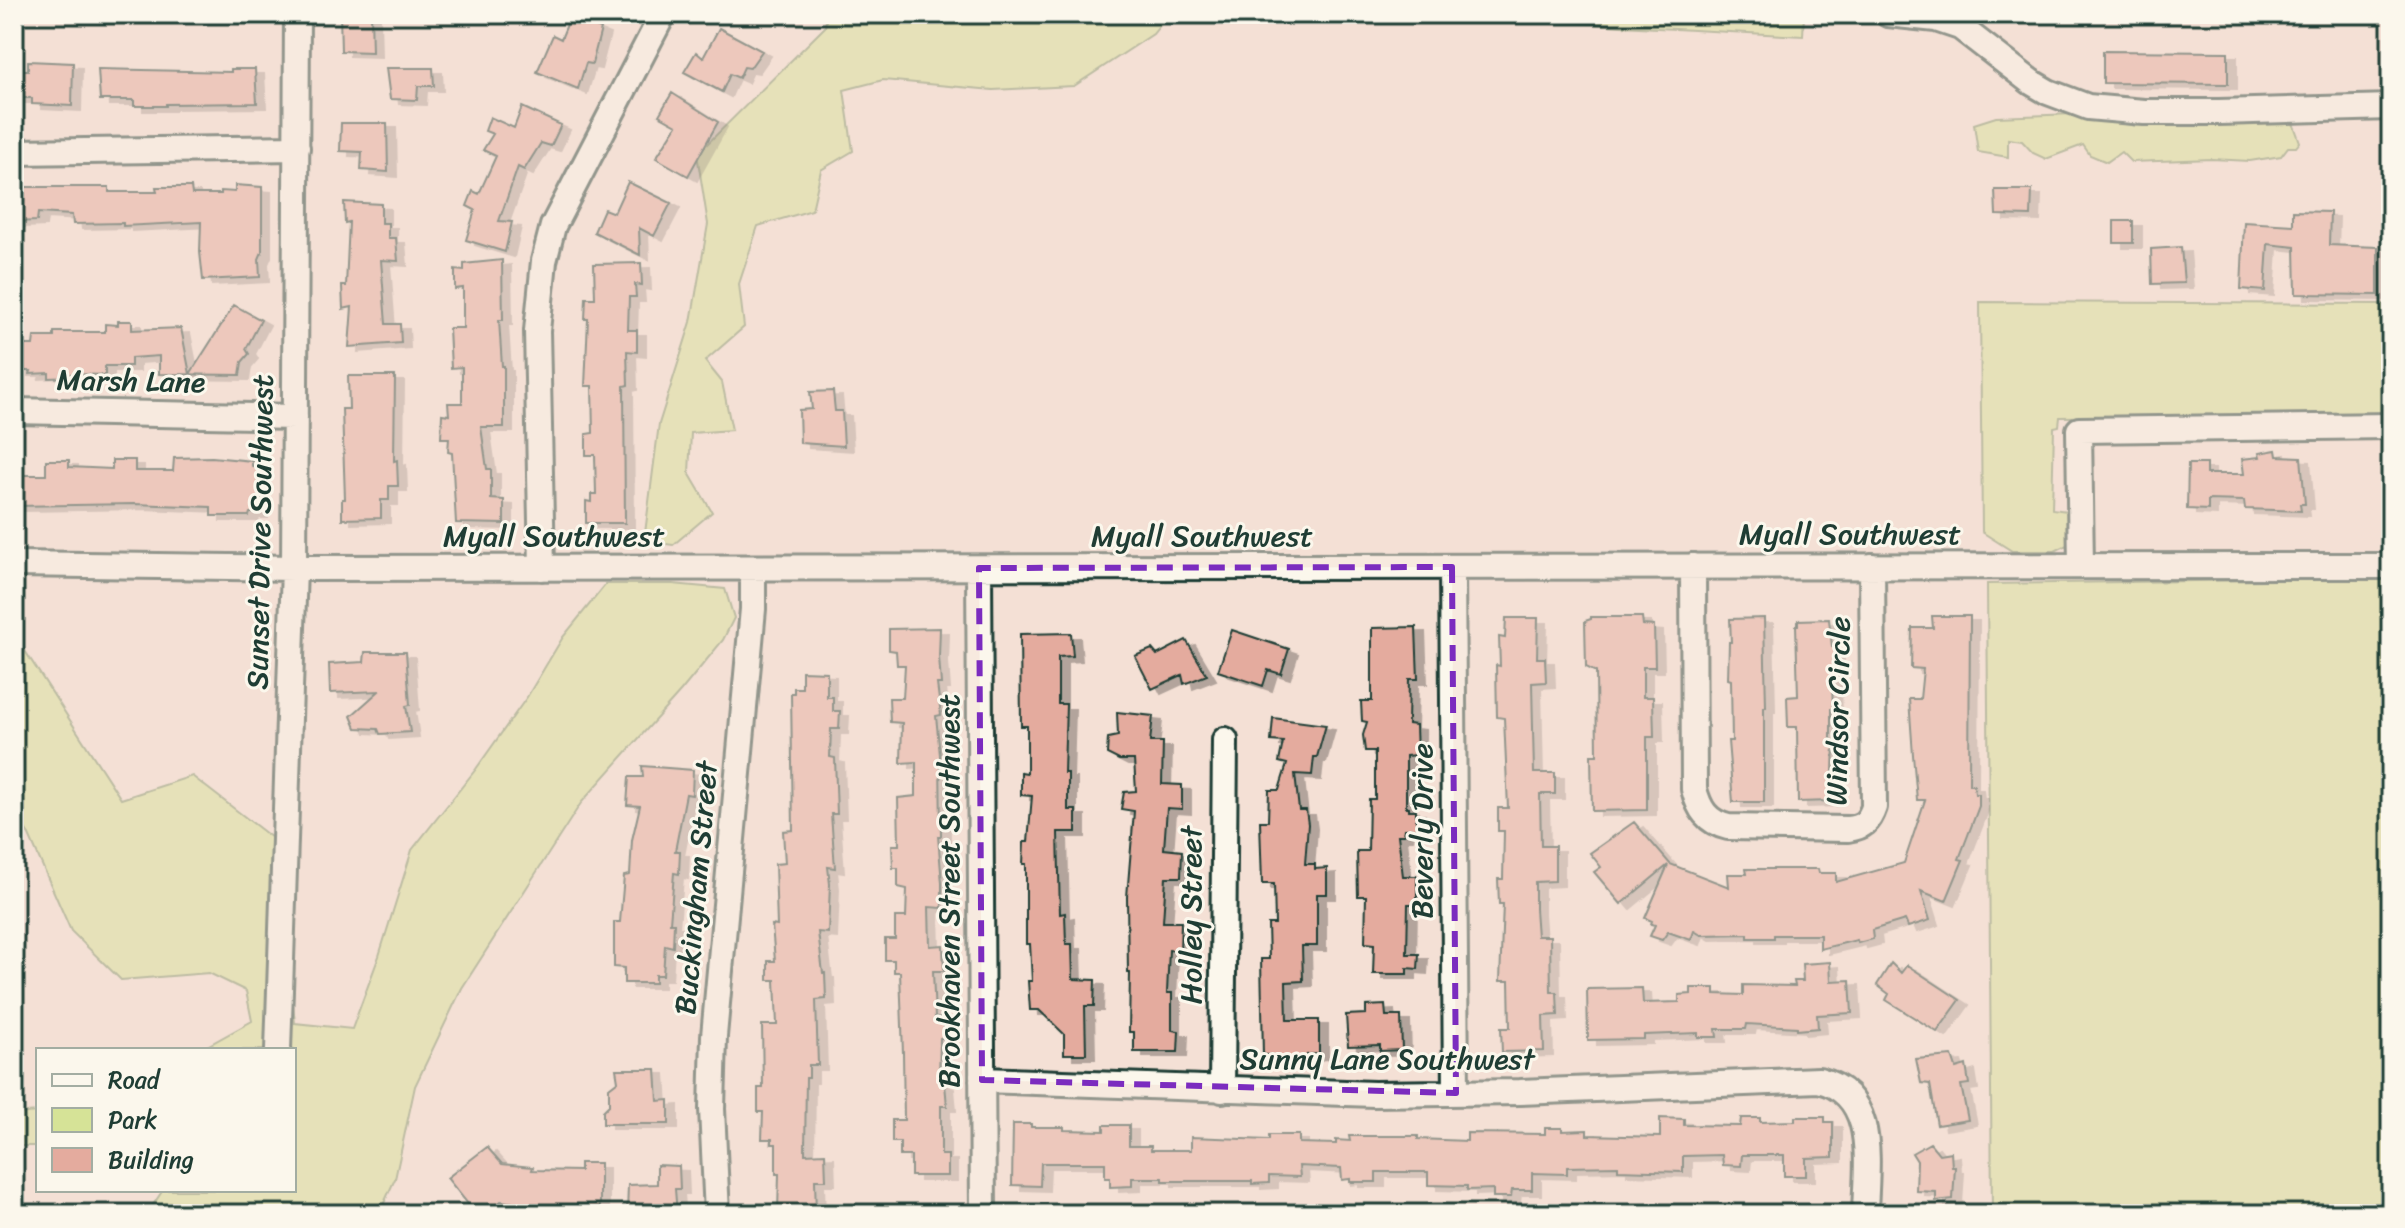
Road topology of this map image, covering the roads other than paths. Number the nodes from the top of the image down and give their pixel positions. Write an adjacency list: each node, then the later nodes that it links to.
1 (297, 14): 5 (street, Sunset Drive Southwest)
2 (663, 14): 17 (street)
3 (1888, 14): 4 (street)
4 (2391, 107)
5 (297, 148): 6 (street); 8 (street, Sunset Drive Southwest)
6 (14, 152)
7 (14, 411): 8 (street, Marsh Lane)
8 (295, 417): 16 (street, Sunset Drive Southwest)
9 (2391, 426): 13 (street)
10 (14, 564): 16 (street, Myall Southwest)
11 (1693, 566): 12 (street, Myall Southwest); 12 (street, Windsor Circle); 15 (street, Myall Southwest)
12 (1872, 566): 13 (street, Myall Southwest)
13 (2081, 566): 14 (street, Myall Southwest)
14 (2391, 566)
15 (1452, 567): 19 (street, Myall Southwest); 24 (street, Beverly Drive)
16 (294, 568): 17 (street, Myall Southwest); 21 (street, Sunset Drive Southwest)
17 (542, 568): 18 (street, Myall Southwest)
18 (753, 568): 19 (street, Myall Southwest); 25 (street, Buckingham Street)
19 (979, 568): 22 (street, Brookhaven Street Southwest)
20 (1225, 740): 23 (street, Holley Street)
21 (278, 1048)
22 (982, 1080): 23 (street, Sunny Lane Southwest); 26 (street, Brookhaven Street Southwest)
23 (1222, 1090): 24 (street, Sunny Lane Southwest)
24 (1456, 1093): 27 (street, Sunny Lane Southwest)
25 (717, 1214)
26 (983, 1214)
27 (1865, 1214)

